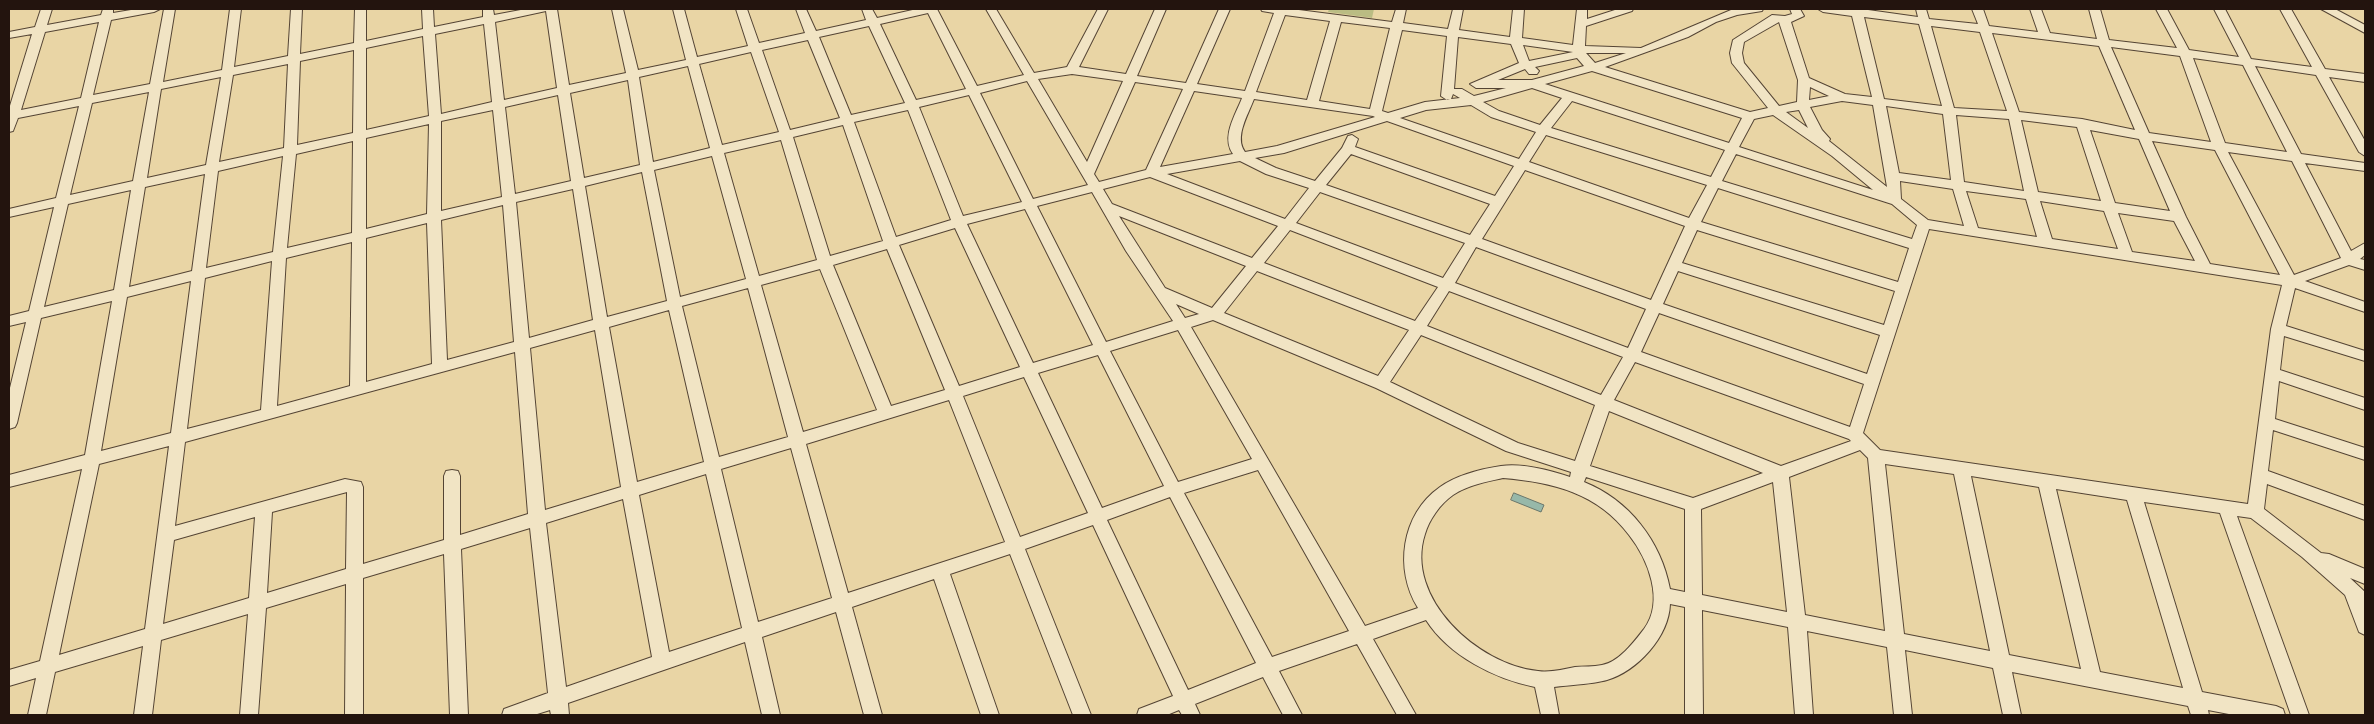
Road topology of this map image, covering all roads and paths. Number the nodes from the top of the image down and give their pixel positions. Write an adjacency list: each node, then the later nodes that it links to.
1 (46, 9): 48 (street)
2 (154, 9): 40 (street)
3 (170, 9): 78 (street)
4 (235, 9): 69 (street)
5 (296, 9): 63 (street)
6 (360, 9): 58 (street)
7 (427, 9): 51 (street)
8 (542, 9): 41 (street)
9 (552, 9): 81 (street)
10 (617, 9): 71 (street)
11 (678, 9): 65 (street)
12 (741, 9): 59 (street)
13 (801, 9): 54 (street)
14 (931, 9): 42 (street); 80 (street)
15 (991, 9): 72 (street)
16 (1102, 9): 68 (street)
17 (1161, 9): 73 (street)
18 (1225, 9): 79 (street)
19 (1266, 9): 38 (street)
20 (1401, 9): 47 (street)
21 (1458, 9): 52 (street)
22 (1519, 9): 56 (street)
23 (1582, 9): 46 (street)
24 (1597, 9): 46 (street)
25 (1628, 9): 46 (street)
26 (1758, 9): 60 (street)
27 (1765, 9): 44 (street)
28 (1795, 9): 44 (street)
29 (1823, 9): 39 (street)
30 (1921, 9): 45 (street)
31 (1978, 9): 49 (street)
32 (2036, 9): 55 (street)
33 (2094, 9): 57 (street)
34 (2162, 9): 62 (street)
35 (2220, 9): 64 (street)
36 (2286, 9): 70 (street)
37 (2327, 9): 50 (street)
38 (1281, 10): 43 (street); 82 (street)
39 (1857, 12): 45 (street); 88 (street)
40 (107, 13): 48 (street); 86 (street)
41 (489, 14): 51 (street); 91 (street)
42 (870, 15): 54 (street); 90 (street)
43 (1336, 18): 47 (street); 89 (street)
44 (1781, 19): 75 (street); 95 (street)
45 (1926, 22): 49 (street); 94 (street)
46 (1585, 23): 61 (street)
47 (1397, 26): 52 (street); 98 (street)
48 (39, 30): 53 (street); 96 (street)
49 (1986, 30): 55 (street); 97 (street)
50 (2365, 30)
51 (428, 32): 58 (street); 100 (street)
52 (1453, 33): 56 (street); 83 (street)
53 (9, 36)
54 (813, 36): 59 (street); 101 (street)
55 (2046, 37): 57 (street)
56 (1514, 41): 61 (street); 66 (street)
57 (2104, 45): 62 (street); 108 (street)
58 (358, 46): 63 (street); 106 (street)
59 (756, 49): 65 (street); 107 (street)
60 (1643, 50): 61 (street); 67 (street)
61 (1579, 52): 66 (street); 67 (street)
62 (2185, 53): 64 (street); 109 (street)
63 (293, 58): 69 (street); 112 (street)
64 (2246, 62): 70 (street); 117 (street)
65 (694, 63): 71 (street); 113 (street)
66 (1525, 65): 76 (street); 77 (street)
67 (1592, 67): 76 (street); 99 (street)
68 (1072, 70): 72 (street); 73 (street)
69 (228, 71): 78 (street); 121 (street)
70 (2322, 72): 74 (street); 114 (street)
71 (632, 76): 81 (street); 119 (street)
72 (1031, 77): 80 (street); 123 (street)
73 (1131, 77): 79 (street); 123 (street)
74 (2365, 78)
75 (1804, 80): 85 (street); 93 (street)
76 (1539, 82): 77 (street); 84 (street); 87 (street)
77 (1476, 84): 83 (street)
78 (157, 85): 86 (street); 127 (street)
79 (1191, 85): 82 (street); 122 (street)
80 (974, 90): 90 (street); 136 (street)
81 (562, 92): 91 (street); 125 (street)
82 (1251, 94): 89 (street); 116 (street)
83 (1452, 94): 87 (street); 92 (street)
84 (1569, 96): 105 (street); 111 (street)
85 (1842, 97): 88 (street); 93 (street)
86 (85, 100): 96 (street); 134 (street)
87 (1471, 101): 92 (street); 105 (street)
88 (1879, 102): 94 (street); 124 (street)
89 (1312, 103): 98 (street)
90 (912, 104): 101 (street); 142 (street)
91 (499, 105): 100 (street); 132 (street)
92 (1425, 106): 98 (street)
93 (1803, 106): 95 (street); 115 (street)
94 (1949, 111): 97 (street); 128 (street)
95 (1777, 112): 99 (street); 115 (street)
96 (11, 115): 103 (street)
97 (2014, 115): 102 (street); 131 (street)
98 (1381, 116): 104 (street); 118 (street)
99 (1749, 116): 111 (street)
100 (435, 118): 106 (street); 140 (street)
101 (846, 120): 107 (street); 150 (street)
102 (2082, 123): 108 (street); 138 (street)
103 (9, 128)
104 (1356, 128): 110 (street); 116 (street)
105 (1542, 130): 118 (street); 126 (street)
106 (360, 134): 112 (street); 147 (street)
107 (786, 134): 113 (street); 156 (street)
108 (2144, 136): 109 (street); 141 (street)
109 (2220, 148): 117 (street); 163 (street)
110 (1348, 149): 129 (street); 135 (street)
111 (1734, 149): 126 (street); 133 (street)
112 (290, 150): 121 (street); 153 (street)
113 (718, 150): 119 (street); 162 (street)
114 (2365, 152)
115 (1837, 153): 133 (street)
116 (1242, 157): 122 (street); 129 (street)
117 (2295, 157): 120 (street); 155 (street)
118 (1522, 165): 135 (street); 143 (street)
119 (647, 167): 125 (street); 168 (street)
120 (2365, 167)
121 (212, 168): 127 (street); 161 (street)
122 (1151, 173): 130 (street); 145 (street)
123 (1088, 174): 130 (street)
124 (1894, 176): 128 (street); 133 (street)
125 (579, 184): 132 (street); 174 (street)
126 (1714, 184): 143 (street); 151 (street)
127 (138, 185): 134 (street); 167 (street)
128 (1958, 185): 131 (street); 146 (street)
129 (1318, 187): 145 (street); 148 (street)
130 (1096, 188): 136 (street); 137 (street)
131 (2032, 196): 138 (street); 149 (street)
132 (509, 199): 140 (street); 179 (street)
133 (1895, 201): 144 (street)
134 (60, 202): 139 (street); 171 (street)
135 (1499, 202): 148 (street)
136 (1029, 204): 142 (street); 180 (street)
137 (1108, 207): 157 (street); 166 (street)
138 (2109, 207): 141 (street); 154 (street)
139 (9, 214)
140 (434, 216): 147 (street); 183 (street)
141 (2179, 217): 160 (street)
142 (959, 222): 150 (street); 184 (street)
143 (1693, 224): 158 (street); 165 (street)
144 (1924, 224): 146 (street); 151 (street)
145 (1287, 226): 157 (street); 164 (street)
146 (1972, 231): 149 (street)
147 (358, 235): 153 (street); 188 (street)
148 (1473, 241): 164 (street); 169 (street)
149 (2046, 243): 154 (street)
150 (891, 244): 156 (street); 189 (street)
151 (1916, 246): 165 (street)
152 (2365, 248): 155 (street)
153 (279, 256): 161 (street); 193 (street)
154 (2128, 256): 160 (street)
155 (2349, 260): 159 (street); 163 (street)
156 (824, 261): 162 (street); 192 (street)
157 (1255, 265): 172 (street); 176 (street)
158 (1674, 265): 169 (street); 178 (street)
159 (2365, 265)
160 (2205, 268): 163 (street)
161 (199, 274): 167 (street); 196 (street)
162 (752, 280): 168 (street); 198 (street)
163 (2290, 281): 170 (street); 177 (street)
164 (1446, 285): 176 (street); 181 (street)
165 (1903, 288): 178 (street)
166 (1161, 292): 172 (street); 175 (street)
167 (120, 293): 171 (street); 201 (street)
168 (674, 302): 174 (street); 203 (street)
169 (1656, 307): 181 (street); 186 (street)
170 (2365, 307)
171 (36, 314): 173 (street); 195 (street)
172 (1215, 314): 175 (street); 187 (street)
173 (9, 321)
174 (601, 324): 179 (street); 211 (street)
175 (1182, 324): 180 (street); 202 (street)
176 (1418, 328): 187 (street); 190 (street)
177 (2278, 329): 182 (street); 185 (street)
178 (1888, 332): 186 (street)
179 (520, 345): 183 (street); 220 (street)
180 (1101, 347): 184 (street); 212 (street)
181 (1632, 355): 190 (street); 197 (street)
182 (2365, 356)
183 (440, 367): 188 (street)
184 (1030, 370): 189 (street); 219 (street)
185 (2272, 373): 191 (street); 194 (street)
186 (1872, 380): 197 (street)
187 (1381, 384): 208 (street)
188 (358, 389): 193 (street)
189 (954, 393): 192 (street); 223 (street)
190 (1604, 403): 205 (street); 208 (street)
191 (2365, 404)
192 (886, 412): 198 (street)
193 (269, 414): 196 (street)
194 (2266, 422): 199 (street); 206 (street)
195 (9, 424)
196 (179, 438): 201 (street); 221 (street)
197 (1859, 439): 200 (street); 205 (street)
198 (796, 440): 203 (street); 233 (street)
199 (2365, 454)
200 (1876, 456): 204 (street); 240 (street)
201 (92, 458): 209 (street); 243 (street)
202 (1261, 463): 212 (street); 239 (street)
203 (714, 464): 211 (street); 237 (street)
204 (1961, 469): 210 (street); 242 (street)
205 (1780, 473): 214 (street); 235 (street)
206 (2260, 475): 217 (street); 218 (street)
207 (452, 476): 222 (street)
208 (1578, 477): 214 (street); 229 (street); 234 (street)
209 (9, 480)
210 (2046, 482): 213 (street); 247 (street)
211 (629, 490): 220 (street); 241 (street)
212 (1175, 490): 219 (street); 244 (street)
213 (2134, 494): 215 (street); 249 (street)
214 (1694, 505): 231 (street)
215 (2226, 508): 217 (street); 270 (street)
216 (264, 509): 221 (street); 226 (street); 230 (street)
217 (2255, 512): 224 (street)
218 (2365, 512)
219 (1098, 516): 223 (street); 250 (street)
220 (537, 518): 222 (street); 248 (street)
221 (166, 535): 238 (street)
222 (452, 544): 226 (street); 255 (street)
223 (1016, 545): 225 (street); 260 (street)
224 (2308, 552): 227 (street); 228 (street)
225 (940, 571): 233 (street); 259 (street)
226 (356, 573): 230 (street); 254 (street)
227 (2365, 577)
228 (2351, 590): 232 (street); 236 (street)
229 (1662, 595): 231 (street); 246 (street)
230 (258, 602): 238 (street); 253 (street)
231 (1694, 602): 235 (street); 265 (street)
232 (2365, 602)
233 (842, 603): 237 (street); 258 (street)
234 (1428, 612): 239 (street); 246 (street)
235 (1797, 622): 240 (street); 266 (street)
236 (2365, 627)
237 (751, 632): 241 (street); 257 (street)
238 (154, 633): 243 (street); 252 (street)
239 (1359, 634): 244 (street); 263 (street)
240 (1894, 640): 242 (street); 267 (street)
241 (662, 662): 248 (street)
242 (2000, 662): 247 (street); 268 (street)
243 (46, 666): 245 (street); 251 (street)
244 (1268, 667): 250 (street); 262 (street)
245 (9, 678)
246 (1542, 680): 264 (street)
247 (2093, 680): 249 (street)
248 (559, 707): 256 (street)
249 (2197, 707): 269 (street)
250 (1188, 708): 261 (street)
251 (37, 715)
252 (143, 715)
253 (249, 715)
254 (354, 715)
255 (459, 715)
256 (511, 715)
257 (771, 715)
258 (873, 715)
259 (990, 715)
260 (1082, 715)
261 (1146, 715)
262 (1293, 715)
263 (1406, 715)
264 (1550, 715)
265 (1694, 715)
266 (1804, 715)
267 (1904, 715)
268 (2012, 715)
269 (2276, 715)
270 (2300, 715)

